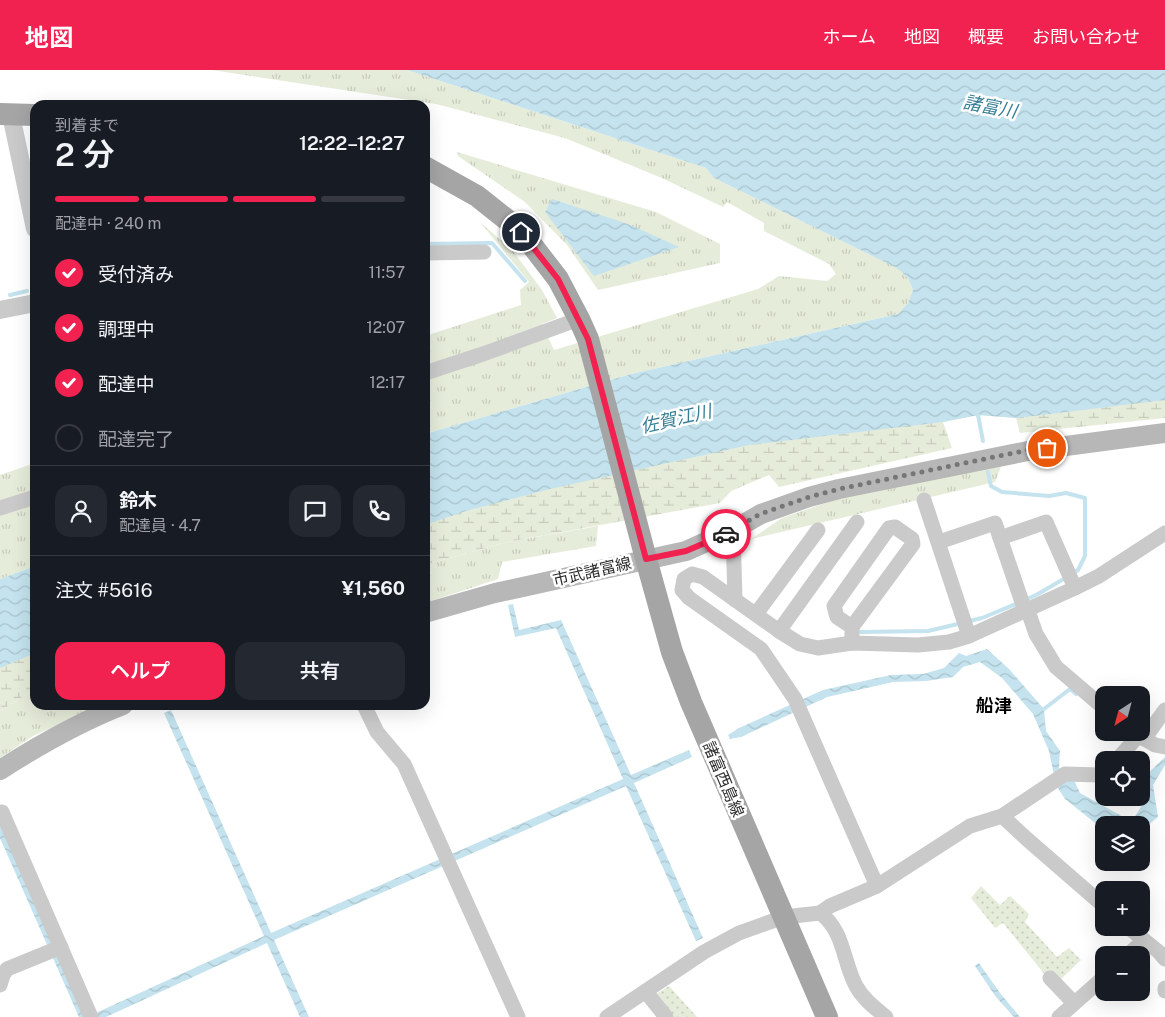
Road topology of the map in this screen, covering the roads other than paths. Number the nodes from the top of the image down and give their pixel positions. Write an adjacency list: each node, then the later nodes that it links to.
1 (5, 114): 2 (main road); 4 (street)
2 (30, 115)
3 (430, 170): 9 (main road)
4 (30, 210)
5 (484, 252): 6 (street)
6 (430, 253)
7 (30, 304): 8 (street)
8 (0, 310)
9 (584, 329): 10 (street); 21 (main road, 諸富西島線)
10 (430, 371)
11 (1165, 433): 16 (main road, 市武諸富線)
12 (30, 499): 14 (street)
13 (924, 500): 20 (street)
14 (0, 508)
15 (857, 522): 29 (street)
16 (733, 530): 21 (main road, 市武諸富線); 23 (street)
17 (818, 530): 26 (street)
18 (1165, 533): 22 (street)
19 (1000, 538): 20 (street); 22 (street); 24 (street)
20 (938, 542): 28 (street)
21 (646, 559): 25 (main road, 市武諸富線); 47 (main road, 諸富西島線)
22 (1071, 580): 24 (street)
23 (735, 600): 26 (street); 44 (street)
24 (1024, 605): 28 (street); 31 (street)
25 (430, 612)
26 (756, 614): 29 (street)
27 (852, 627): 27 (street); 30 (street)
28 (966, 627): 30 (street)
29 (779, 631): 30 (street)
30 (852, 644)
31 (1095, 700)
32 (110, 710): 40 (main road)
33 (366, 710): 59 (street)
34 (1165, 710): 35 (street)
35 (1150, 724)
36 (1134, 741): 39 (street)
37 (1147, 741): 38 (street)
38 (1165, 747)
39 (1125, 751)
40 (0, 770)
41 (1095, 775): 43 (street)
42 (2, 812): 51 (street)
43 (1002, 816): 44 (street); 45 (street)
44 (877, 886): 46 (street)
45 (1095, 898)
46 (820, 913): 47 (street); 63 (street)
47 (784, 917): 56 (street); 62 (main road, 諸富西島線)
48 (1139, 936): 49 (street)
49 (1144, 940): 50 (street); 52 (street)
50 (1138, 946)
51 (56, 949): 55 (street); 58 (street)
52 (1163, 952)
53 (1050, 978): 57 (street)
54 (1095, 984): 57 (street)
55 (0, 985)
56 (646, 992): 60 (street); 61 (street)
57 (1074, 1003): 64 (street)
58 (90, 1014)
59 (518, 1017)
60 (607, 1017)
61 (666, 1017)
62 (827, 1017)
63 (886, 1017)
64 (1059, 1017)

